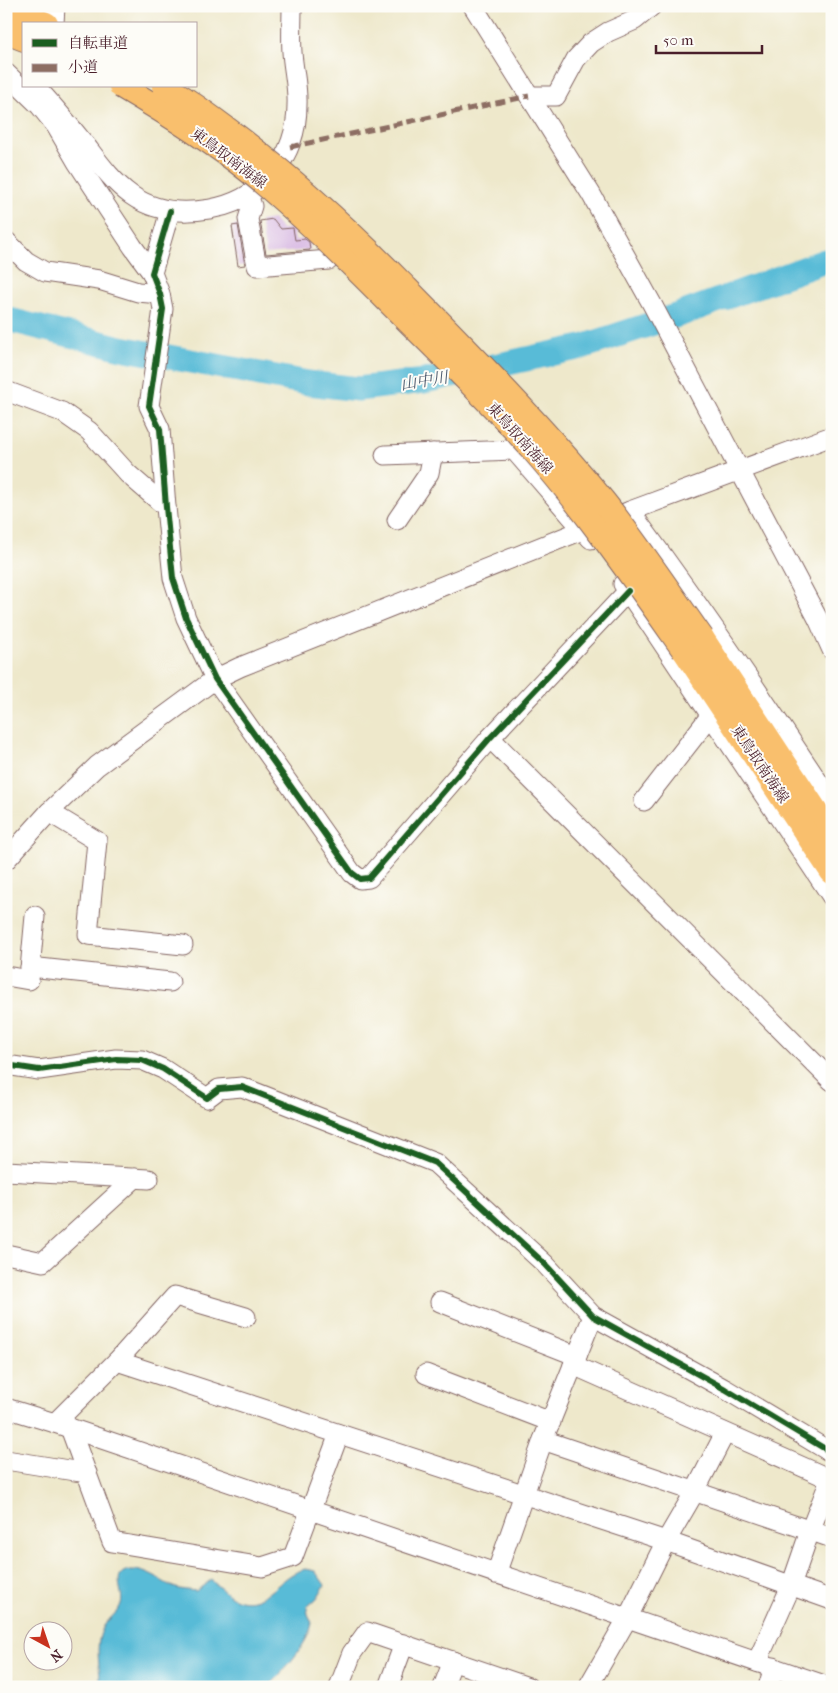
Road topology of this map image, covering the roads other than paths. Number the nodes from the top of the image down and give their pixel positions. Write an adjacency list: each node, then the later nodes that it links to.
1 (55, 6): 7 (street)
2 (292, 6): 17 (street)
3 (473, 6): 16 (street)
4 (652, 6): 16 (street)
5 (6, 7): 6 (main road)
6 (41, 22)
7 (54, 22)
8 (6, 32): 9 (main road)
9 (22, 38)
10 (6, 58): 11 (street)
11 (22, 72)
12 (6, 73): 21 (street)
13 (38, 88): 18 (street)
14 (124, 88): 33 (main road, 東鳥取南海線, bridge)
15 (167, 88): 33 (main road, 東鳥取南海線, bridge)
16 (530, 96): 27 (street)
17 (248, 195): 18 (street); 20 (street)
18 (170, 211): 21 (street)
19 (6, 241): 22 (street)
20 (329, 260)
21 (152, 273): 22 (street)
22 (160, 294): 28 (street)
23 (6, 391): 28 (street)
24 (832, 436): 27 (street)
25 (433, 453): 26 (street); 30 (street); 31 (street)
26 (385, 455)
27 (738, 471): 29 (street); 34 (street)
28 (166, 507): 35 (street)
29 (630, 511): 31 (street); 39 (street)
30 (397, 520)
31 (584, 530): 32 (street); 35 (street)
32 (628, 591): 36 (street); 37 (street)
33 (693, 644): 41 (main road, 東鳥取南海線); 43 (main road, 東鳥取南海線)
34 (832, 650)
35 (215, 679): 37 (street); 40 (street)
36 (711, 715): 38 (street); 44 (street)
37 (490, 738): 51 (street)
38 (644, 801)
39 (832, 803)
40 (49, 812): 42 (street); 46 (street)
41 (832, 835)
42 (6, 860)
43 (832, 872)
44 (832, 897)
45 (35, 916): 47 (street)
46 (183, 945)
47 (30, 966): 48 (street); 49 (street)
48 (6, 976)
49 (170, 982)
50 (6, 1065): 55 (street)
51 (832, 1081)
52 (6, 1170): 53 (street)
53 (6, 1254)
54 (440, 1302): 57 (street)
55 (593, 1316): 57 (street); 66 (street)
56 (246, 1317): 58 (street)
57 (575, 1360): 61 (street); 63 (street)
58 (116, 1361): 62 (street); 64 (street)
59 (426, 1374): 61 (street)
60 (6, 1408): 62 (street)
61 (551, 1422): 65 (street)
62 (63, 1426): 68 (street); 72 (street)
63 (725, 1433): 69 (street); 70 (street)
64 (339, 1434): 71 (street); 72 (street)
65 (543, 1440): 70 (street); 71 (street)
66 (832, 1453)
67 (6, 1460): 68 (street)
68 (87, 1473): 72 (street)
69 (831, 1477): 73 (street)
70 (694, 1493): 73 (street); 75 (street)
71 (524, 1495): 75 (street); 76 (street)
72 (310, 1510): 76 (street)
73 (810, 1531): 74 (street); 77 (street)
74 (832, 1538)
75 (666, 1542): 77 (street); 79 (street)
76 (496, 1574): 79 (street)
77 (791, 1586): 78 (street); 82 (street)
78 (832, 1600)
79 (627, 1619): 82 (street); 87 (street)
80 (404, 1644): 81 (street); 83 (street); 84 (street)
81 (453, 1661): 85 (street); 86 (street)
82 (766, 1664): 88 (street); 89 (street)
83 (339, 1687)
84 (388, 1687)
85 (443, 1687)
86 (528, 1687)
87 (588, 1687)
88 (768, 1687)
89 (830, 1687)

